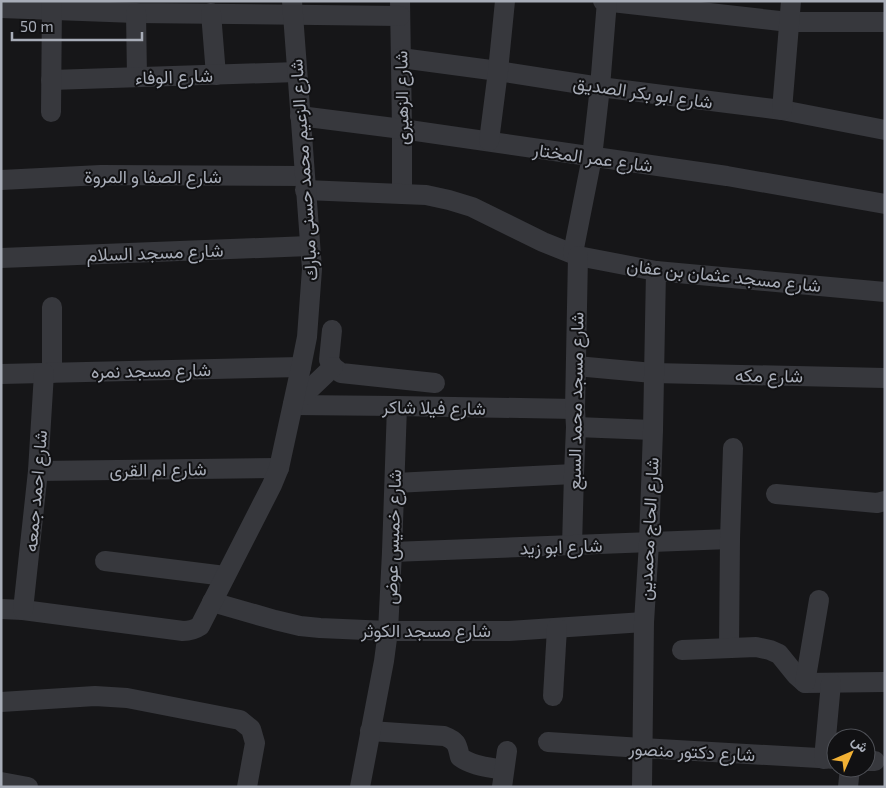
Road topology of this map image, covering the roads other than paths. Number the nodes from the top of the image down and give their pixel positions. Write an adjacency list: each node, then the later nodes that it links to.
1 (505, 1): 13 (street)
2 (606, 1): 10 (street); 18 (street, شارع مسجد محمد السبع)
3 (791, 1): 10 (street)
4 (52, 6): 5 (street); 8 (street); 17 (street)
5 (1, 8)
6 (292, 8): 7 (street); 9 (street); 14 (street, شارع الزعيم محمد حسنى مبارك)
7 (400, 8): 12 (street, شارع الزهيرى)
8 (136, 13): 9 (street); 16 (street)
9 (211, 13): 15 (street)
10 (789, 22): 11 (street); 19 (street)
11 (885, 22)
12 (401, 58): 13 (street, شارع ابو بكر الصديق); 22 (street, شارع الزهيرى)
13 (498, 71): 18 (street, شارع ابو بكر الصديق); 24 (street)
14 (297, 72): 15 (street, شارع الوفاء); 21 (street, شارع الزعيم محمد حسنى مبارك)
15 (216, 75): 16 (street, شارع الوفاء)
16 (137, 77): 17 (street, شارع الوفاء)
17 (51, 80): 20 (street)
18 (600, 87): 19 (street, شارع ابو بكر الصديق); 25 (street, شارع مسجد محمد السبع)
19 (782, 110): 23 (street, شارع ابو بكر الصديق)
20 (52, 112)
21 (300, 116): 22 (street, شارع عمر المختار); 27 (street, شارع الزعيم محمد حسنى مبارك)
22 (402, 129): 24 (street, شارع عمر المختار); 28 (street, شارع الزهيرى)
23 (885, 130)
24 (488, 141): 25 (street, شارع عمر المختار)
25 (592, 157): 29 (street, شارع عمر المختار); 31 (street, شارع مسجد محمد السبع)
26 (1, 180): 27 (street, شارع الصفا و المروة)
27 (305, 183): 28 (street, شارع مسجد عثمان بن عفان); 30 (street, شارع الزعيم محمد حسنى مبارك)
28 (402, 194): 31 (street, شارع مسجد عثمان بن عفان)
29 (885, 204)
30 (309, 246): 32 (street, شارع مسجد السلام); 38 (street, شارع الزعيم محمد حسنى مبارك)
31 (576, 254): 33 (street, شارع مسجد عثمان بن عفان); 37 (street, شارع مسجد محمد السبع)
32 (1, 258)
33 (656, 271): 34 (street, شارع مسجد عثمان بن عفان); 41 (street, شارع الحاج محمدين)
34 (885, 292)
35 (52, 307): 40 (street, شارع احمد جمعه)
36 (332, 330): 39 (street)
37 (576, 366): 41 (street, شارع مكه); 47 (street, شارع مسجد محمد السبع)
38 (301, 367): 40 (street, شارع مسجد نمره); 45 (street, شارع الزعيم محمد حسنى مبارك)
39 (333, 367): 44 (street); 45 (street)
40 (48, 373): 42 (street, شارع مسجد نمره); 51 (street, شارع احمد جمعه)
41 (653, 373): 43 (street, شارع مكه); 48 (street, شارع الحاج محمدين)
42 (1, 374)
43 (885, 378)
44 (435, 383)
45 (293, 405): 46 (street, شارع فيلا شاكر); 50 (street, شارع الزعيم محمد حسنى مبارك)
46 (397, 406): 47 (street, شارع فيلا شاكر); 53 (street, شارع خميس عوض)
47 (576, 418): 48 (street, شارع فيلا شاكر); 52 (street, شارع مسجد محمد السبع)
48 (653, 430): 57 (street, شارع الحاج محمدين)
49 (733, 448): 56 (street)
50 (279, 468): 51 (street, شارع ام القرى); 61 (street, شارع الزعيم محمد حسنى مبارك)
51 (38, 471): 65 (street, شارع احمد جمعه)
52 (574, 474): 53 (street); 58 (street, شارع مسجد محمد السبع)
53 (395, 484): 59 (street, شارع خميس عوض)
54 (776, 494): 55 (street)
55 (885, 501)
56 (730, 539): 57 (street, شارع ابو زيد); 69 (street)
57 (649, 543): 58 (street, شارع ابو زيد); 66 (street, شارع الحاج محمدين)
58 (572, 546): 59 (street, شارع ابو زيد)
59 (392, 552): 68 (street, شارع خميس عوض)
60 (105, 561): 61 (street)
61 (225, 576): 63 (street, شارع الزعيم محمد حسنى مبارك)
62 (819, 600): 72 (street)
63 (212, 602): 65 (street, شارع الزعيم محمد حسنى مبارك); 68 (street, شارع مسجد الكوثر)
64 (1, 609): 65 (street, شارع الزعيم محمد حسنى مبارك)
65 (23, 610)
66 (644, 622): 67 (street, شارع مسجد الكوثر); 79 (street, شارع الحاج محمدين)
67 (557, 628): 68 (street, شارع مسجد الكوثر); 74 (street)
68 (388, 631): 77 (street, شارع خميس عوض)
69 (729, 648): 70 (street); 72 (street)
70 (682, 650)
71 (885, 682): 73 (street)
72 (805, 683): 73 (street)
73 (831, 683): 76 (street)
74 (553, 696)
75 (1, 702): 85 (street)
76 (830, 728)
77 (370, 731): 82 (street); 86 (street, شارع خميس عوض)
78 (548, 742): 79 (street, شارع دكتور منصور)
79 (642, 748): 81 (street, شارع دكتور منصور); 87 (street, شارع الحاج محمدين)
80 (507, 751): 82 (street)
81 (826, 759)
82 (503, 779)
83 (1, 782): 84 (street)
84 (28, 787)
85 (247, 787)
86 (360, 787)
87 (642, 787)

